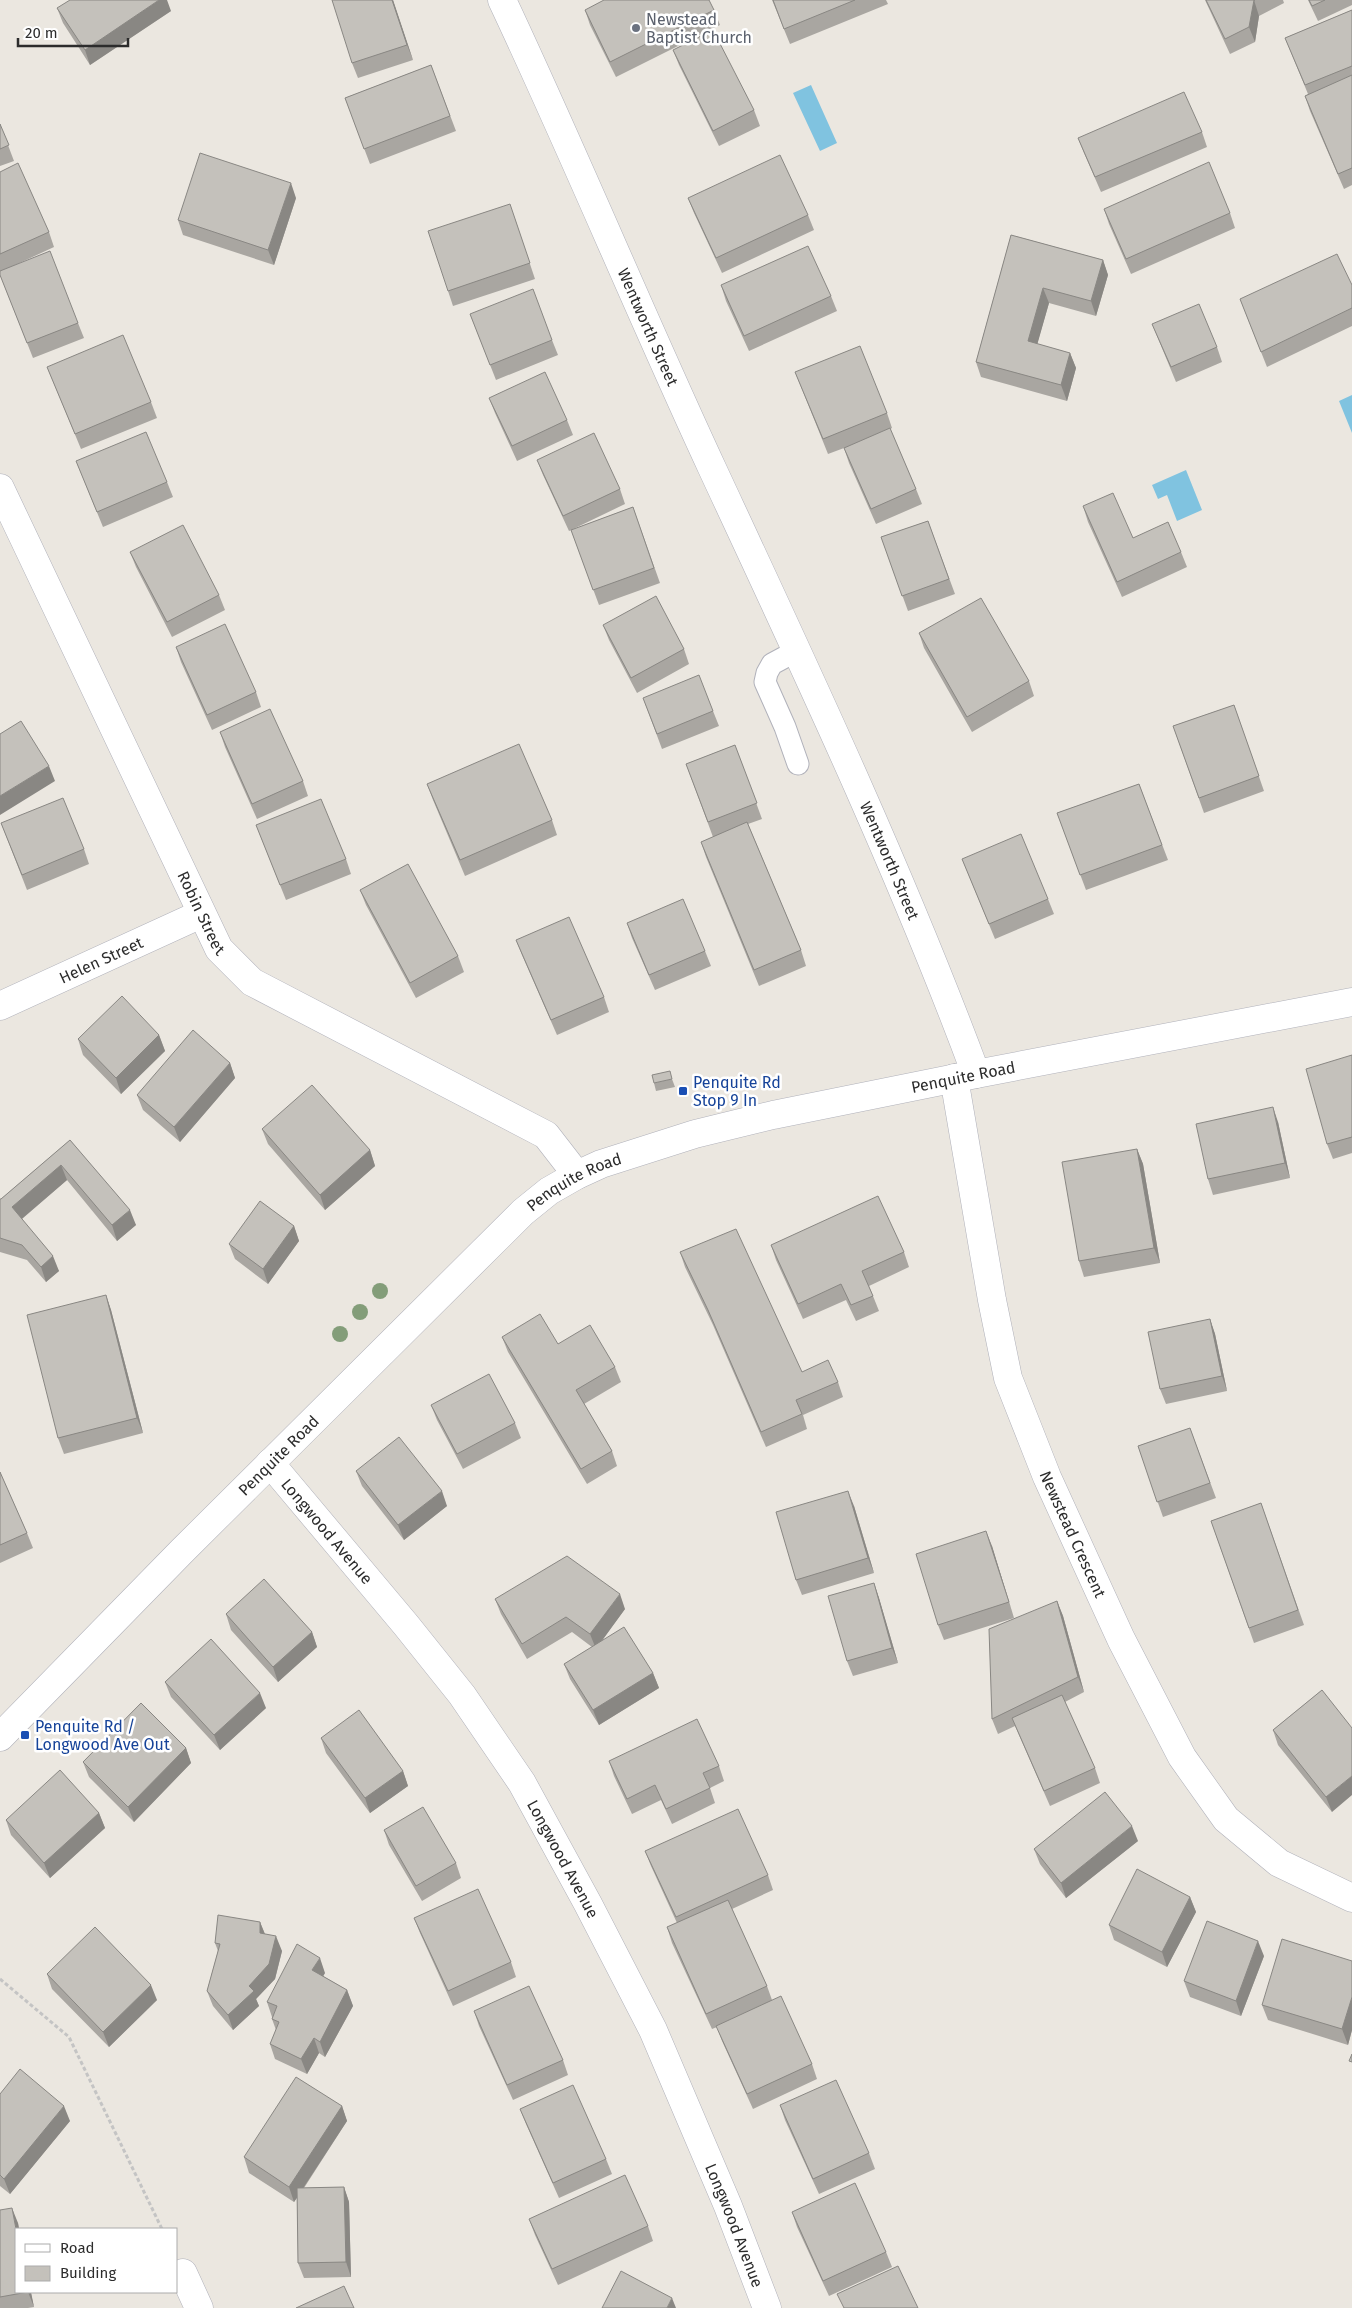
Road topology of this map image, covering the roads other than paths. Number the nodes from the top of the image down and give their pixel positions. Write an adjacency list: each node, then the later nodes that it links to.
1 (502, 0): 3 (street, Wentworth Street)
2 (0, 488): 5 (street, Robin Street)
3 (798, 650): 4 (lane); 8 (street, Wentworth Street)
4 (798, 764)
5 (201, 914): 7 (street, Helen Street); 9 (street, Robin Street)
6 (1352, 1002): 8 (street, Penquite Road)
7 (0, 1006)
8 (965, 1076): 9 (street, Penquite Road); 12 (street, Newstead Crescent)
9 (577, 1175): 10 (street, Penquite Road)
10 (270, 1463): 11 (street, Penquite Road); 15 (street, Longwood Avenue)
11 (0, 1737)
12 (1352, 1898)
13 (183, 2273): 14 (street)
14 (199, 2308)
15 (767, 2308)

